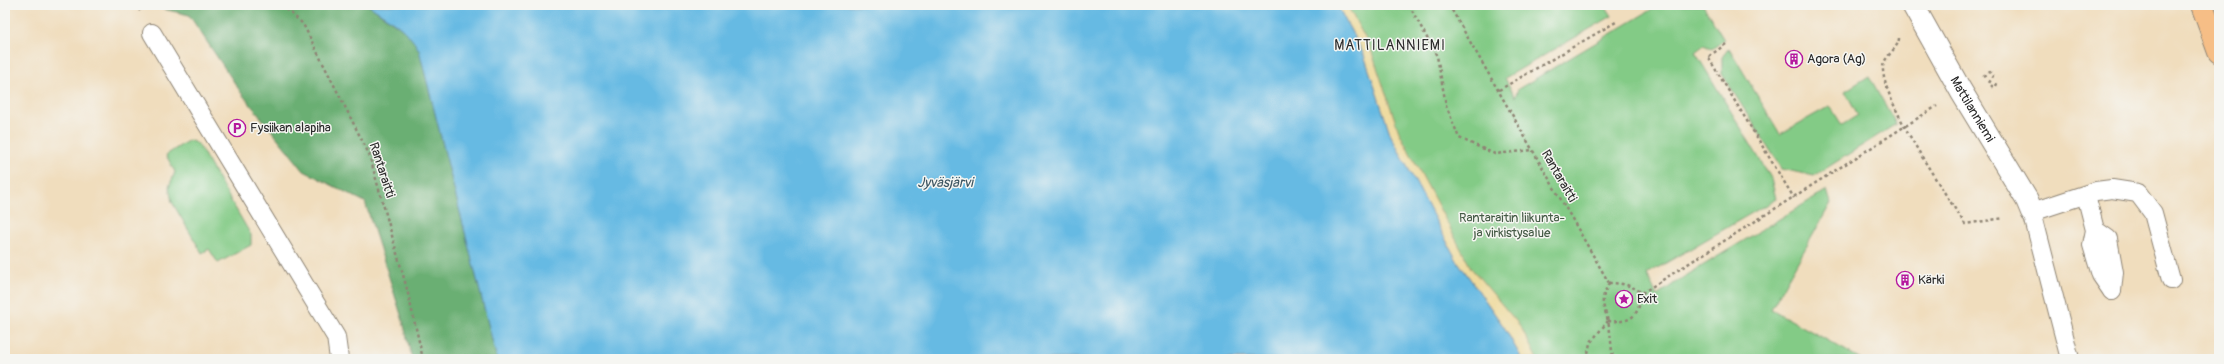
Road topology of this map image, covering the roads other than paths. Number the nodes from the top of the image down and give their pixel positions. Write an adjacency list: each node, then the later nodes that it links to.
1 (1913, 5): 6 (street, Mattilanniemi)
2 (2202, 5): 4 (highway)
3 (152, 33): 9 (lane)
4 (2219, 52)
5 (2086, 195): 6 (lane); 7 (lane); 8 (lane)
6 (2032, 212): 10 (lane)
7 (2095, 230)
8 (2171, 280)
9 (339, 359)
10 (2070, 359)

